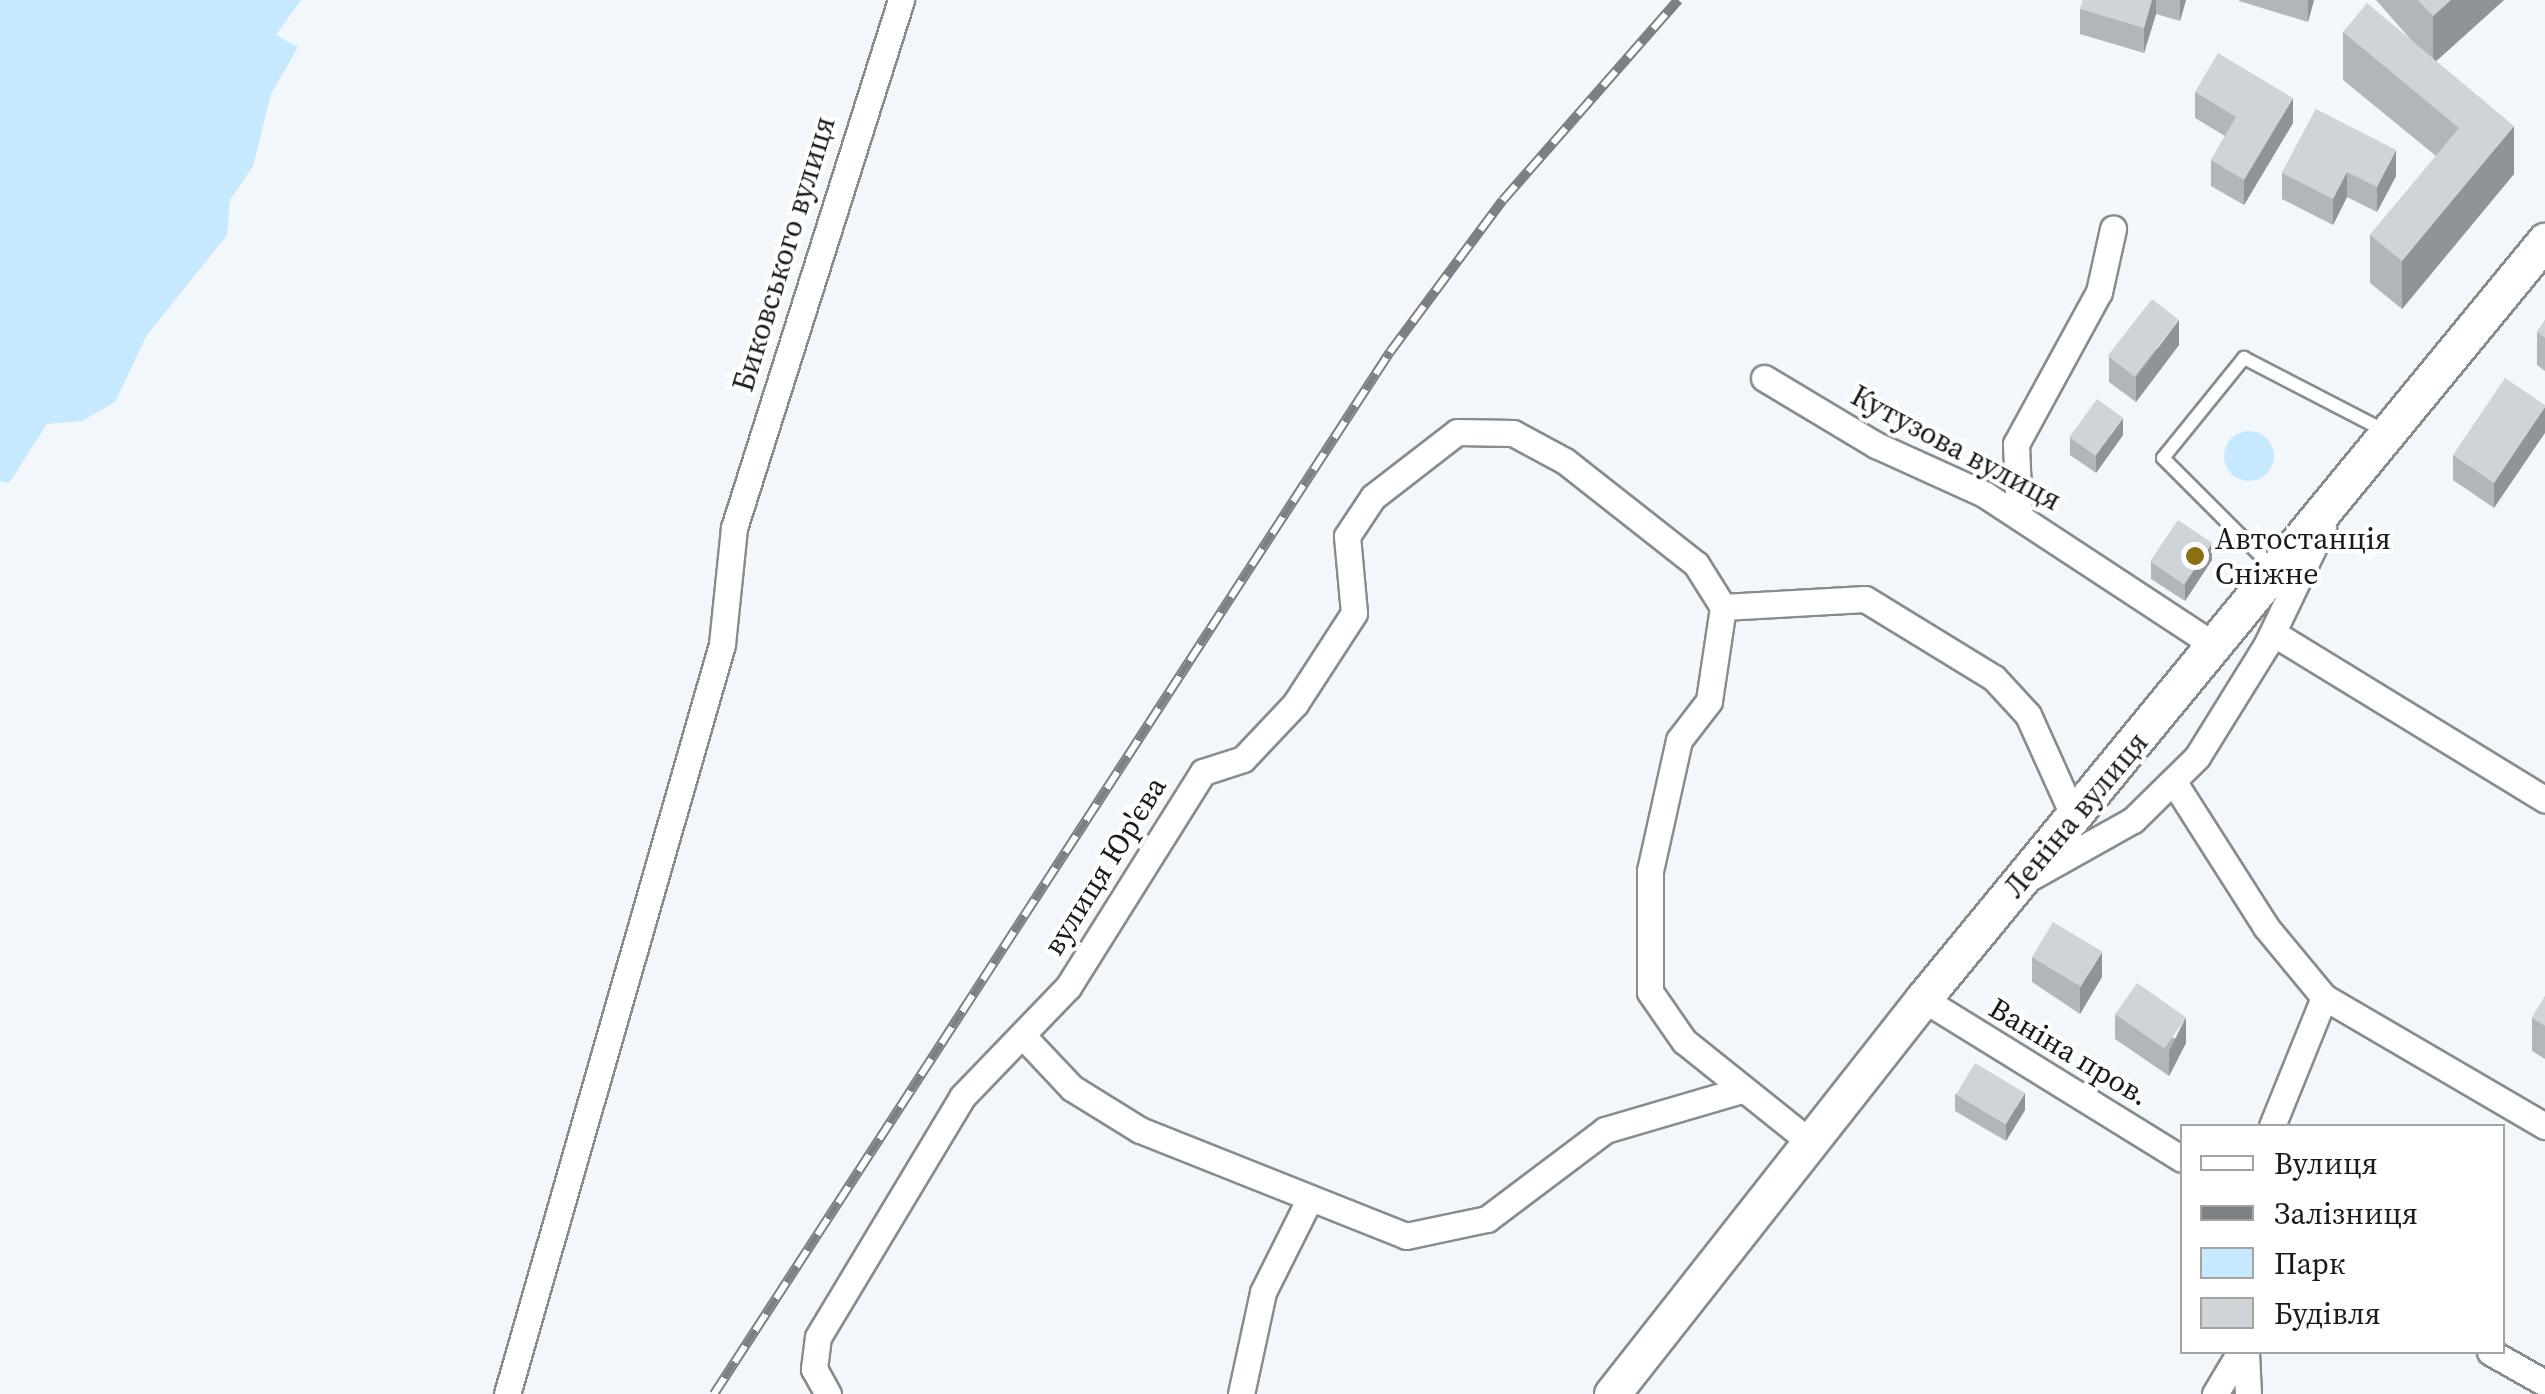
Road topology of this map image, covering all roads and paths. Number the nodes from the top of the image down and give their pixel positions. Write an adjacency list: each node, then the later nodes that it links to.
1 (900, 0): 29 (street, Биковського вулиця)
2 (2113, 228): 7 (street)
3 (2545, 241): 5 (main road, Леніна вулиця)
4 (1764, 378): 7 (street, Кутузова вулиця)
5 (2387, 432): 6 (main road, Леніна вулиця); 8 (lane)
6 (2338, 493): 8 (main road, Леніна вулиця); 10 (street)
7 (2019, 516): 11 (street, Кутузова вулиця)
8 (2274, 570): 11 (main road, Леніна вулиця)
9 (1723, 607): 14 (street); 18 (street, вулиця Юр'єва); 19 (street)
10 (2273, 632): 12 (street); 13 (street)
11 (2215, 646): 14 (main road, Леніна вулиця)
12 (2174, 784): 15 (street); 16 (street)
13 (2545, 800)
14 (2074, 817): 15 (main road, Леніна вулиця)
15 (2018, 884): 17 (main road, Леніна вулиця)
16 (2324, 998): 20 (street); 21 (street)
17 (1922, 999): 22 (main road, Леніна вулиця); 23 (street, Ваніна пров.)
18 (1022, 1035): 24 (street); 30 (street, вулиця Юр'єва)
19 (1742, 1090): 22 (street); 24 (street)
20 (2273, 1124)
21 (2545, 1126)
22 (1809, 1141): 32 (main road, Леніна вулиця)
23 (2180, 1159)
24 (1308, 1202): 31 (street)
25 (2242, 1354): 33 (street)
26 (2243, 1354): 34 (street)
27 (2494, 1354): 28 (street)
28 (2545, 1383)
29 (508, 1394)
30 (828, 1394)
31 (1241, 1394)
32 (1612, 1394)
33 (2215, 1394)
34 (2248, 1394)

